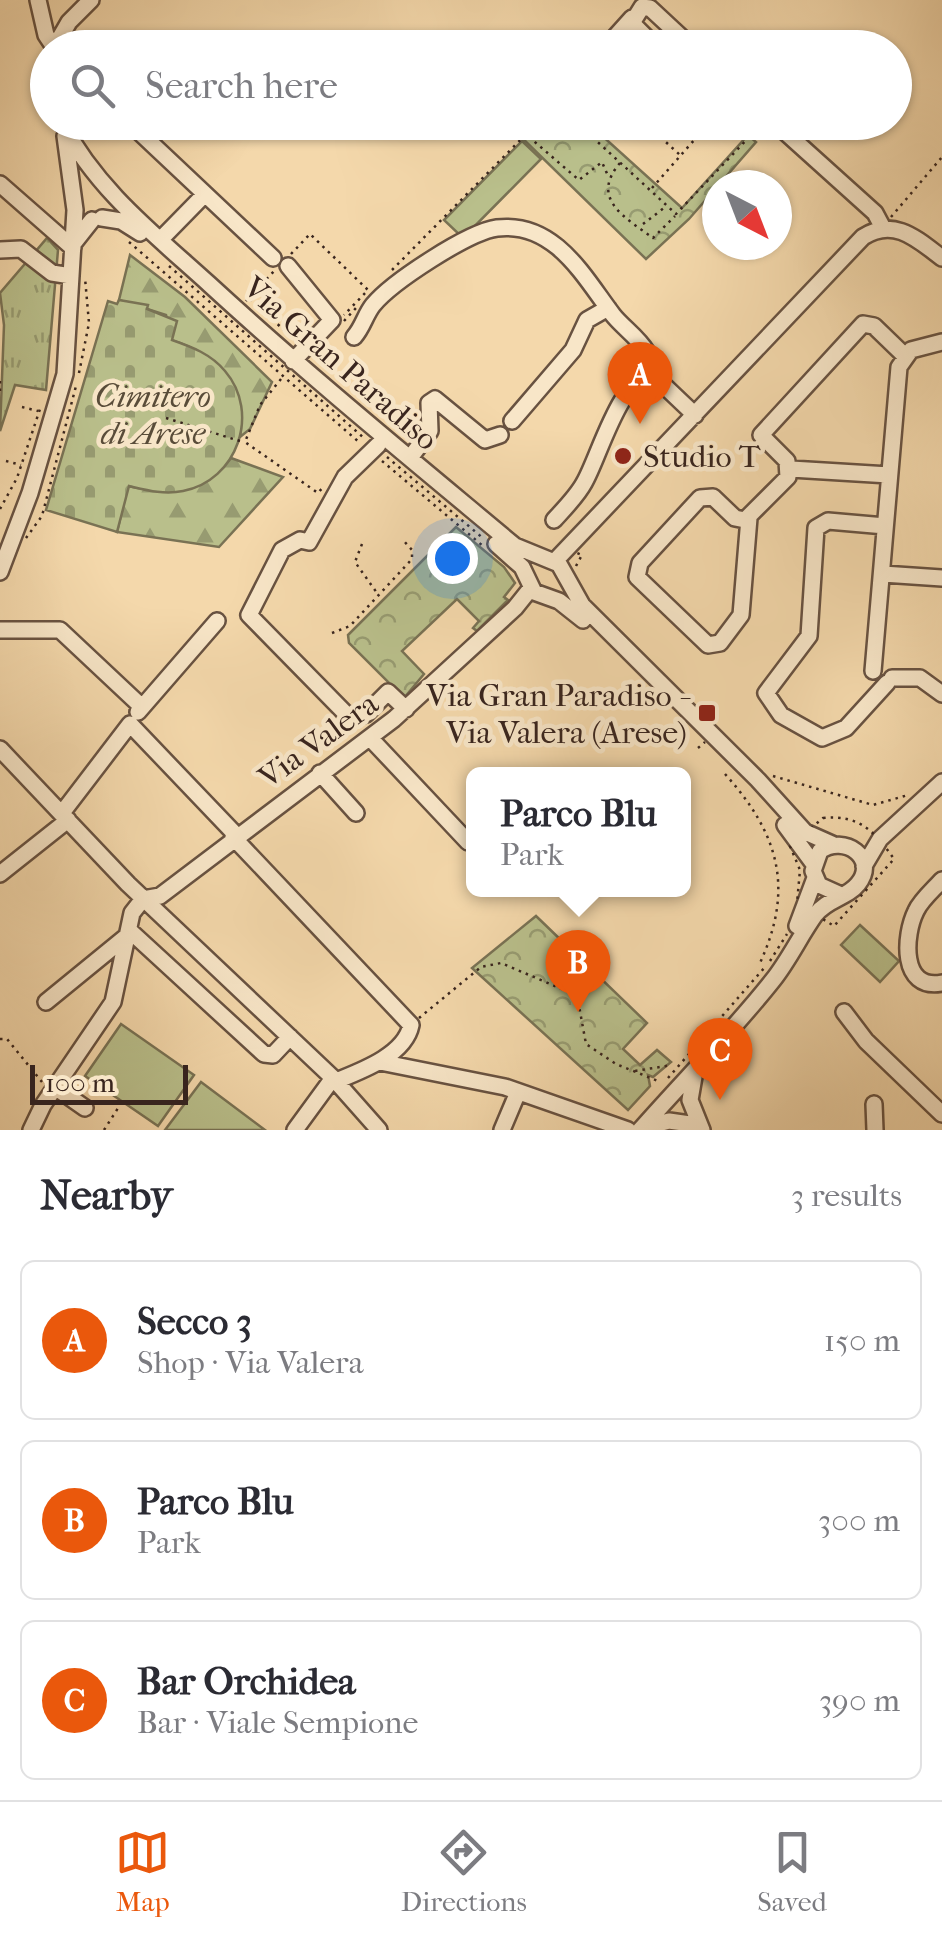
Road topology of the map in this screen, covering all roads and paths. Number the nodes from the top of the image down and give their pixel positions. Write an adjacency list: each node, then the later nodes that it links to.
1 (38, 0): 4 (street)
2 (91, 0): 5 (street)
3 (632, 18): 6 (street); 7 (street); 8 (street)
4 (45, 30)
5 (64, 30)
6 (621, 30)
7 (638, 30)
8 (674, 30)
9 (65, 140): 26 (street)
10 (74, 140): 23 (street)
11 (148, 140): 27 (street)
12 (523, 140): 41 (path)
13 (534, 140): 22 (path)
14 (595, 140): 21 (path)
15 (663, 140): 19 (path)
16 (694, 140): 19 (path)
17 (746, 140): 31 (path)
18 (794, 140): 34 (street)
19 (680, 156): 25 (path)
20 (942, 158): 34 (path)
21 (620, 164): 22 (path); 25 (path)
22 (608, 178): 33 (path)
23 (101, 180): 26 (street); 28 (street)
24 (0, 188): 37 (street)
25 (652, 188): 29 (path)
26 (74, 190): 30 (street)
27 (205, 194): 36 (street); 51 (street)
28 (113, 195): 32 (street); 36 (street, Via Gran Paradiso)
29 (665, 207): 31 (path); 33 (path)
30 (75, 210): 32 (street); 37 (street)
31 (676, 214): 33 (path)
32 (97, 219): 37 (street); 64 (street, Via Gran Paradiso)
33 (639, 225)
34 (883, 228): 39 (street); 59 (street)
35 (122, 236): 53 (path)
36 (160, 240): 51 (street, Via Gran Paradiso)
37 (69, 243): 42 (street)
38 (0, 250): 42 (street)
39 (942, 258)
40 (164, 262): 64 (path)
41 (389, 274)
42 (78, 277): 76 (path); 79 (street)
43 (375, 288): 46 (path)
44 (608, 308): 47 (street); 52 (street); 61 (street)
45 (340, 319): 49 (path)
46 (335, 330)
47 (354, 338)
48 (942, 342): 50 (street)
49 (298, 343)
50 (904, 355): 68 (street); 69 (street)
51 (294, 361): 65 (street, Via Gran Paradiso)
52 (645, 376): 59 (street); 73 (street)
53 (282, 378): 63 (path); 64 (path)
54 (0, 381): 55 (path)
55 (0, 396)
56 (44, 399): 58 (path)
57 (22, 406): 58 (path)
58 (40, 412): 67 (path)
59 (695, 416): 80 (street)
60 (166, 418): 63 (path)
61 (512, 421)
62 (500, 435): 65 (street)
63 (245, 442): 70 (path)
64 (375, 448): 78 (path); 84 (street, Via Gran Paradiso); 92 (street)
65 (410, 458): 80 (street, Via Gran Paradiso)
66 (6, 461): 67 (path)
67 (22, 465): 71 (path)
68 (791, 469): 69 (street); 72 (street)
69 (888, 475): 74 (street)
70 (327, 483)
71 (0, 509)
72 (749, 518): 72 (street)
73 (554, 520)
74 (885, 526): 82 (street); 89 (street)
75 (402, 540): 85 (path)
76 (22, 543)
77 (362, 544): 85 (path)
78 (485, 544)
79 (3, 557): 81 (street)
80 (557, 569): 84 (street); 84 (street); 108 (street, Via Gran Paradiso)
81 (0, 572)
82 (883, 574): 83 (street); 89 (street)
83 (942, 578)
84 (537, 589): 92 (street, Via Valera); 111 (street, Via Gran Paradiso)
85 (378, 594): 88 (path)
86 (218, 621): 91 (street)
87 (0, 630): 91 (street)
88 (332, 633)
89 (883, 673): 90 (street)
90 (941, 691)
91 (142, 707): 93 (street)
92 (406, 710): 94 (street, Via Valera)
93 (130, 724): 102 (street); 105 (street)
94 (370, 738): 97 (street, Via Valera); 106 (street)
95 (0, 749): 102 (street)
96 (766, 771): 100 (path)
97 (320, 773): 101 (street); 105 (street, Via Valera)
98 (725, 774): 121 (path)
99 (942, 782): 104 (street)
100 (912, 792)
101 (356, 813)
102 (65, 816): 112 (street); 115 (street)
103 (809, 827): 104 (path)
104 (877, 835): 109 (street); 110 (street)
105 (234, 836): 115 (street, Via Valera); 125 (street)
106 (466, 840)
107 (792, 844): 116 (path)
108 (832, 844): 109 (street); 111 (street)
109 (850, 846): 110 (street)
110 (864, 866): 114 (street)
111 (814, 871): 114 (street); 147 (street)
112 (0, 874)
113 (942, 880): 122 (street)
114 (839, 894): 129 (street)
115 (143, 899): 120 (street); 126 (street)
116 (797, 903)
117 (803, 907): 118 (path)
118 (797, 917)
119 (788, 932): 135 (path)
120 (128, 933): 123 (street); 126 (street); 134 (street)
121 (759, 964)
122 (942, 983)
123 (46, 1002)
124 (844, 1012): 140 (street)
125 (410, 1025): 128 (street); 131 (path)
126 (290, 1037): 132 (street)
127 (0, 1039): 134 (path)
128 (380, 1062): 132 (street); 136 (street)
129 (699, 1063): 142 (street); 148 (street)
130 (672, 1065): 131 (path)
131 (633, 1071): 133 (path)
132 (334, 1079): 144 (street); 145 (street)
133 (658, 1081)
134 (51, 1087): 139 (street); 141 (street)
135 (657, 1091)
136 (518, 1092): 146 (street); 147 (street)
137 (874, 1104): 149 (street)
138 (120, 1105): 143 (path)
139 (85, 1108)
140 (942, 1114)
141 (33, 1127)
142 (699, 1128): 148 (street)
143 (104, 1130)
144 (295, 1130)
145 (379, 1130)
146 (502, 1130)
147 (628, 1130)
148 (640, 1130)
149 (875, 1130)

